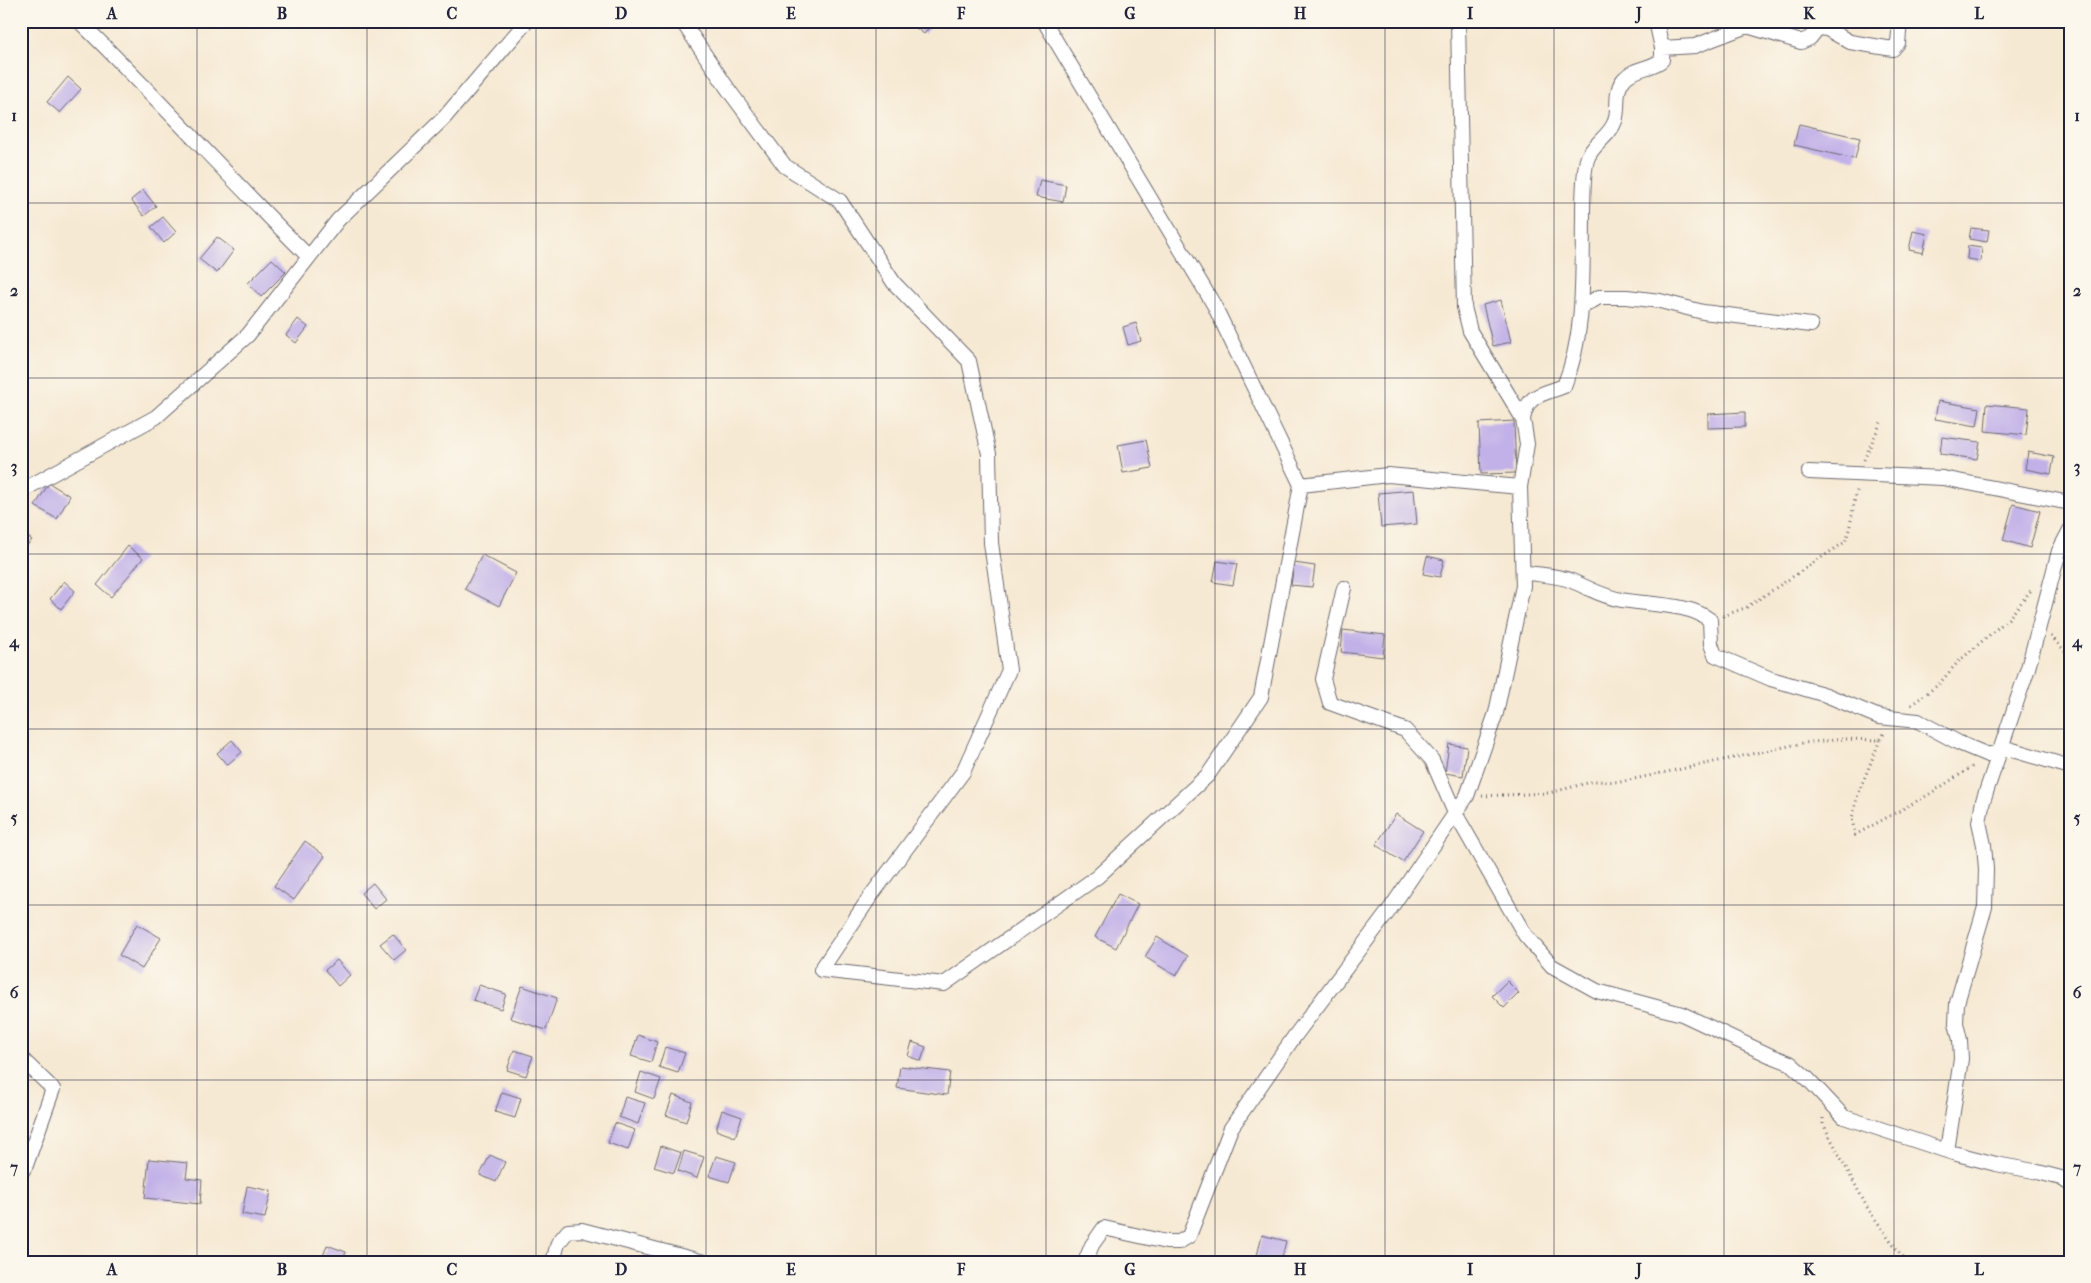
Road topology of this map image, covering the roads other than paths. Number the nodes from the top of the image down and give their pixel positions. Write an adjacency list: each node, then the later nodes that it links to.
1 (80, 21): 9 (street)
2 (527, 21): 9 (street)
3 (682, 21): 14 (street)
4 (1044, 21): 14 (street)
5 (1458, 21): 12 (street)
6 (1656, 21): 8 (street)
7 (1900, 21): 8 (street)
8 (1662, 48): 10 (street)
9 (309, 257): 16 (street)
10 (1582, 307): 11 (street); 12 (street)
11 (1811, 326)
12 (1523, 419): 15 (street)
13 (1809, 472): 17 (street)
14 (1301, 485): 15 (street)
15 (1520, 487): 19 (street)
16 (21, 491)
17 (2070, 503)
18 (2070, 530): 21 (street)
19 (1523, 572): 21 (street); 23 (street)
20 (1344, 588): 23 (street)
21 (2000, 751): 22 (street); 25 (street)
22 (2070, 767)
23 (1455, 814): 25 (street); 30 (street)
24 (21, 1058): 26 (street)
25 (1947, 1151): 27 (street)
26 (21, 1173)
27 (2070, 1184)
28 (553, 1262): 29 (street)
29 (704, 1262)
30 (1085, 1262)

